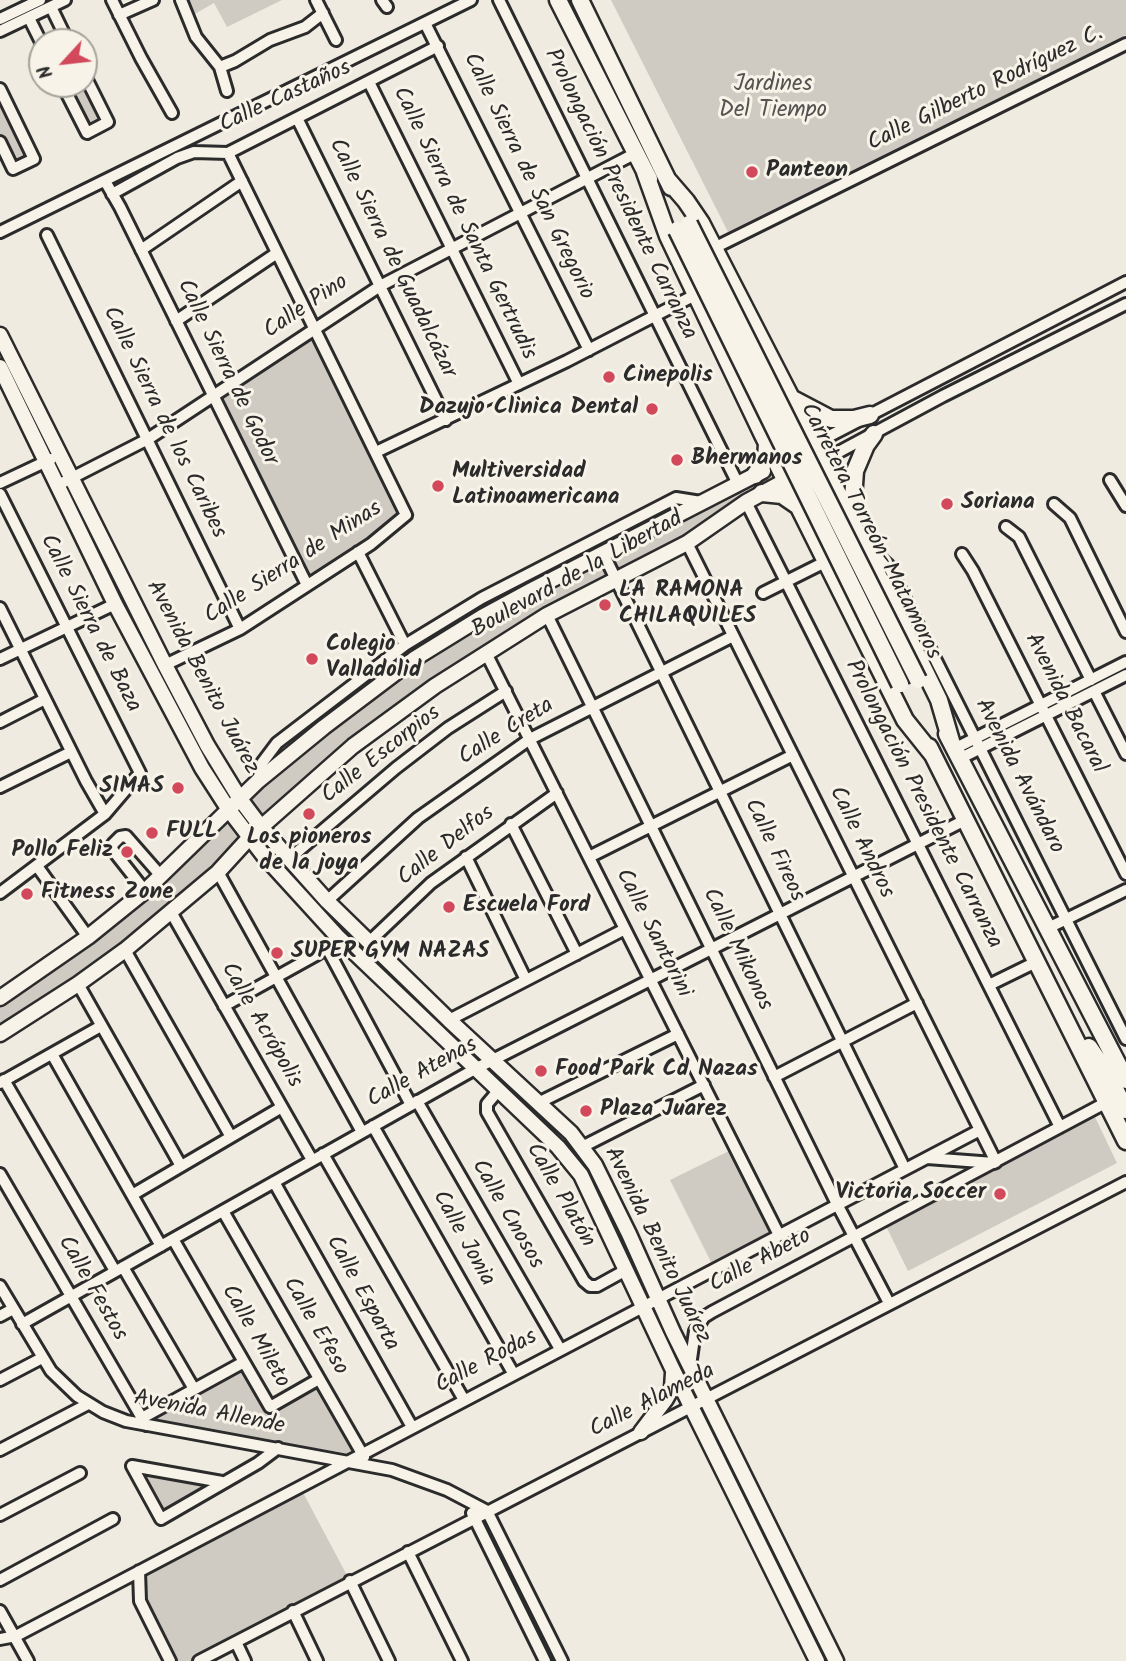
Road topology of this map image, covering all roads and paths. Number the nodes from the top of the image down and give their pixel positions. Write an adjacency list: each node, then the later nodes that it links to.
1 (65, 0): 11 (street)
2 (112, 0): 13 (street)
3 (153, 0): 13 (street)
4 (181, 0): 22 (street)
5 (316, 0): 12 (street)
6 (471, 0): 16 (street)
7 (499, 0): 34 (street, Prolongación Presidente Carranza)
8 (558, 0): 32 (highway)
9 (580, 0): 35 (highway, Carretera Torreón-Matamoros)
10 (35, 1): 15 (street)
11 (51, 7): 14 (street); 18 (street)
12 (323, 13): 19 (street); 22 (street)
13 (119, 15): 28 (street)
14 (29, 18): 15 (street); 17 (street)
15 (4, 23)
16 (425, 23): 21 (street, Calle Sierra de San Gregorio); 36 (street)
17 (34, 28)
18 (61, 28)
19 (336, 40)
20 (1126, 44): 44 (street, Calle Gilberto Rodríguez C.)
21 (438, 46): 23 (street, Calle Castaños); 39 (street, Calle Sierra de San Gregorio)
22 (220, 67): 25 (street)
23 (369, 82): 29 (street, Calle Castaños); 43 (street, Calle Sierra de Santa Gertrudis)
24 (0, 89): 30 (street)
25 (227, 91)
26 (69, 98): 27 (street)
27 (96, 98)
28 (172, 113)
29 (298, 118): 31 (street, Calle Castaños); 48 (street, Calle Sierra de Guadalcázar)
30 (0, 142)
31 (228, 153): 37 (street); 38 (street, Calle Castaños)
32 (636, 153): 33 (highway); 34 (street, Calle Pino)
33 (645, 172): 40 (highway); 49 (highway)
34 (586, 179): 39 (street, Calle Pino); 51 (street, Prolongación Presidente Carranza)
35 (667, 179): 40 (highway, Carretera Torreón-Matamoros); 44 (highway)
36 (105, 181): 38 (street, Calle Sierra de Godor); 41 (street)
37 (242, 181): 45 (street); 46 (street)
38 (112, 194): 45 (street, Calle Sierra de Godor)
39 (520, 212): 43 (street, Calle Pino); 55 (street, Calle Sierra de San Gregorio)
40 (683, 227): 118 (highway, Carretera Torreón-Matamoros, bridge); 120 (highway, bridge)
41 (0, 232)
42 (47, 235): 63 (street, Calle Sierra de los Caribes)
43 (451, 247): 48 (street, Calle Pino); 57 (street, Calle Sierra de Santa Gertrudis)
44 (714, 248): 59 (highway)
45 (141, 250): 52 (street, Calle Sierra de Godor)
46 (277, 253): 52 (street); 53 (street)
47 (1126, 282): 60 (street, Boulevard de la Libertad)
48 (380, 286): 53 (street, Calle Pino); 61 (street, Calle Sierra de Guadalcázar)
49 (695, 295): 51 (street); 64 (highway)
50 (1126, 304): 62 (street, Boulevard de la Libertad)
51 (655, 315): 55 (street); 75 (street, Prolongación Presidente Carranza)
52 (176, 321): 58 (street, Calle Sierra de Godor)
53 (314, 329): 58 (street, Calle Pino); 66 (street)
54 (0, 335): 67 (main road)
55 (589, 350): 57 (street)
56 (0, 367): 67 (main road)
57 (519, 384): 61 (street)
58 (214, 396): 63 (street, Calle Pino); 93 (street, Calle Sierra de Godor)
59 (794, 403): 60 (highway); 64 (highway); 65 (highway)
60 (870, 415): 65 (street, Boulevard de la Libertad)
61 (446, 420): 66 (street)
62 (874, 434): 68 (street, Boulevard de la Libertad); 85 (highway)
63 (148, 439): 73 (street, Calle Pino); 99 (street, Calle Sierra de los Caribes)
64 (765, 440): 69 (highway); 70 (highway)
65 (814, 444): 68 (highway); 69 (main road, Boulevard de la Libertad)
66 (376, 452): 87 (street, Calle Sierra de Minas)
67 (53, 458): 73 (main road, Avenida Benito Juárez); 74 (street)
68 (822, 461): 71 (main road, Boulevard de la Libertad); 78 (highway)
69 (778, 464): 70 (main road, Boulevard de la Libertad); 71 (highway)
70 (755, 475): 75 (main road, Boulevard de la Libertad)
71 (786, 480): 76 (main road, Boulevard de la Libertad); 83 (highway)
72 (1110, 480): 82 (street)
73 (65, 482): 95 (main road, Avenida Benito Juárez); 107 (main road, Avenida Benito Juárez)
74 (0, 483)
75 (738, 484): 79 (main road, Boulevard de la Libertad)
76 (762, 493): 80 (main road, Boulevard de la Libertad); 83 (highway)
77 (0, 494): 98 (street, Calle Sierra de Baza)
78 (841, 500): 83 (highway); 85 (highway)
79 (701, 502): 88 (main road, Boulevard de la Libertad); 102 (street)
80 (746, 502): 86 (main road, Boulevard de la Libertad); 92 (street, Prolongación Presidente Carranza)
81 (1054, 504): 100 (street)
82 (1126, 506)
83 (800, 510): 90 (highway)
84 (1006, 527): 110 (street)
85 (859, 538): 117 (street, Avenida Avándaro); 118 (highway)
86 (687, 543): 91 (main road, Boulevard de la Libertad); 101 (street, Calle Andros)
87 (359, 552): 93 (street, Calle Sierra de Minas); 102 (street)
88 (603, 553): 91 (street, Calle Fireos); 123 (main road, Boulevard de la Libertad)
89 (962, 554): 114 (street, Avenida Bacaral)
90 (827, 561): 92 (street); 120 (highway)
91 (617, 579): 97 (main road, Boulevard de la Libertad); 108 (street, Calle Fireos)
92 (786, 582): 94 (street); 135 (street, Prolongación Presidente Carranza)
93 (307, 585): 99 (street, Calle Sierra de Minas)
94 (763, 593)
95 (115, 604): 98 (street); 128 (main road, Avenida Benito Juárez)
96 (0, 608): 103 (street)
97 (547, 615): 104 (main road, Boulevard de la Libertad); 113 (street, Calle Mikonos)
98 (67, 627): 103 (street); 129 (street, Calle Sierra de Baza)
99 (240, 629): 107 (street, Calle Sierra de Minas)
100 (1126, 632)
101 (733, 636): 108 (street, Calle Creta); 122 (street, Calle Andros)
102 (405, 645): 123 (street)
103 (20, 650): 105 (street); 112 (street)
104 (486, 653): 111 (street, Calle Santorini); 133 (main road, Boulevard de la Libertad)
105 (0, 659)
106 (1126, 662): 110 (street)
107 (165, 665): 127 (main road, Avenida Benito Juárez)
108 (662, 672): 113 (street, Calle Creta); 125 (street, Calle Fireos)
109 (1126, 675): 110 (street)
110 (1093, 686): 114 (street); 121 (street)
111 (506, 691): 116 (street, Calle Santorini); 138 (street, Calle Escorpios)
112 (45, 699): 115 (street); 119 (street)
113 (593, 707): 116 (street, Calle Creta); 132 (street, Calle Mikonos)
114 (1044, 710): 117 (street); 141 (street, Avenida Bacaral)
115 (0, 722)
116 (530, 739): 126 (street, Calle Santorini); 147 (street, Calle Creta)
117 (977, 744): 118 (street); 150 (street, Avenida Avándaro)
118 (955, 750): 152 (highway, Carretera Torreón-Matamoros)
119 (71, 752): 124 (street); 129 (street)
120 (933, 754): 130 (highway)
121 (1126, 754)
122 (793, 755): 125 (street); 143 (street, Calle Andros)
123 (258, 781): 127 (main road, Boulevard de la Libertad)
124 (0, 787)
125 (720, 791): 132 (street); 149 (street, Calle Fireos)
126 (557, 793): 131 (street, Calle Delfos); 137 (street, Calle Santorini)
127 (240, 799): 128 (main road, Boulevard de la Libertad); 133 (main road, Avenida Benito Juárez)
128 (229, 810): 134 (main road, Avenida Benito Juárez); 142 (main road, Boulevard de la Libertad)
129 (105, 814): 139 (street)
130 (965, 820): 135 (street, Calle Atenas); 159 (highway)
131 (511, 824): 136 (street, Calle Delfos); 158 (street)
132 (651, 826): 137 (street); 156 (street, Calle Mikonos)
133 (261, 827): 134 (main road, Boulevard de la Libertad); 138 (main road, Avenida Benito Juárez)
134 (250, 837): 140 (main road, Boulevard de la Libertad); 154 (main road, Avenida Benito Juárez)
135 (918, 844): 143 (street, Calle Atenas); 164 (street, Prolongación Presidente Carranza)
136 (466, 857): 155 (street, Calle Delfos); 162 (street)
137 (589, 857): 151 (street, Calle Santorini)
138 (289, 859): 147 (main road, Avenida Benito Juárez)
139 (37, 866): 146 (street); 153 (street)
140 (218, 872): 148 (main road, Boulevard de la Libertad); 160 (street)
141 (1126, 874)
142 (161, 876): 145 (main road, Boulevard de la Libertad); 145 (street)
143 (853, 877): 149 (street, Calle Atenas); 166 (street, Calle Andros)
144 (1126, 890): 150 (street)
145 (145, 891): 153 (main road, Boulevard de la Libertad)
146 (0, 893)
147 (327, 901): 155 (main road, Avenida Benito Juárez)
148 (171, 912): 157 (main road, Boulevard de la Libertad); 167 (street, Calle Acrópolis)
149 (780, 914): 156 (street, Calle Atenas); 173 (street, Calle Fireos)
150 (1066, 919): 152 (street); 172 (street, Avenida Avándaro)
151 (625, 929): 158 (street); 161 (street, Calle Santorini)
152 (1046, 929): 178 (highway, Carretera Torreón-Matamoros)
153 (88, 937): 165 (main road, Boulevard de la Libertad)
154 (332, 942): 160 (street); 176 (main road, Avenida Benito Juárez); 182 (street, Calle Cnosos)
155 (369, 942): 168 (main road, Avenida Benito Juárez)
156 (711, 948): 161 (street, Calle Atenas); 177 (street, Calle Mikonos)
157 (125, 950): 163 (main road, Boulevard de la Libertad); 191 (street)
158 (577, 954): 162 (street)
159 (1036, 962): 164 (street); 185 (highway)
160 (276, 977): 167 (street); 189 (street)
161 (651, 979): 171 (street, Calle Santorini); 175 (street, Calle Atenas)
162 (526, 981): 168 (street)
163 (78, 984): 169 (street); 170 (main road, Boulevard de la Libertad)
164 (989, 985): 187 (street, Prolongación Presidente Carranza)
165 (0, 998)
166 (917, 1003): 173 (street); 188 (street, Calle Andros)
167 (224, 1006): 184 (street, Calle Acrópolis)
168 (449, 1020): 175 (main road, Avenida Benito Juárez)
169 (101, 1026): 174 (street); 198 (street)
170 (0, 1034)
171 (678, 1034): 180 (street, Calle Santorini); 183 (street)
172 (1126, 1039)
173 (843, 1041): 177 (street); 199 (street, Calle Fireos)
174 (52, 1054): 179 (street); 203 (street)
175 (492, 1060): 176 (street, Calle Atenas); 183 (main road, Avenida Benito Juárez)
176 (475, 1069): 181 (main road, Avenida Benito Juárez); 182 (street, Calle Atenas)
177 (774, 1077): 204 (street, Calle Mikonos)
178 (1126, 1080)
179 (2, 1081): 210 (street)
180 (704, 1085): 193 (street); 206 (street, Calle Santorini)
181 (498, 1091): 211 (main road, Avenida Benito Juárez); 211 (street, Calle Platón)
182 (414, 1103): 186 (street, Calle Atenas); 220 (street, Calle Cnosos)
183 (538, 1103): 193 (main road, Avenida Benito Juárez)
184 (282, 1107): 191 (street); 196 (street, Calle Acrópolis)
185 (1115, 1108): 187 (street, Calle Abeto); 190 (highway); 192 (highway)
186 (373, 1126): 189 (street, Calle Atenas); 225 (street, Calle Jonia)
187 (1060, 1127): 197 (street, Calle Abeto)
188 (979, 1130): 195 (street, Calle Rodas); 197 (street, Calle Andros)
189 (362, 1132): 194 (street, Calle Atenas)
190 (1126, 1132)
191 (231, 1136): 198 (street)
192 (1126, 1141)
193 (582, 1147): 214 (main road, Avenida Benito Juárez)
194 (323, 1154): 196 (street, Calle Atenas); 229 (street)
195 (925, 1158): 197 (street); 199 (street, Calle Rodas)
196 (312, 1160): 201 (street, Calle Atenas)
197 (995, 1163): 207 (street, Calle Abeto)
198 (181, 1166): 203 (street)
199 (905, 1169): 204 (street, Calle Rodas)
200 (0, 1174): 213 (street, Calle Festos)
201 (274, 1182): 205 (street, Calle Atenas); 234 (street, Calle Esparta)
202 (1126, 1182): 215 (street, Calle Alameda)
203 (132, 1195): 209 (street)
204 (837, 1204): 206 (street, Calle Rodas); 207 (street, Calle Mikonos)
205 (223, 1211): 208 (street, Calle Atenas); 226 (street, Calle Efeso)
206 (779, 1235): 214 (street, Calle Rodas)
207 (854, 1236): 215 (street, Calle Mikonos); 223 (street, Calle Abeto)
208 (173, 1239): 209 (street, Calle Atenas); 222 (street, Calle Mileto)
209 (161, 1246): 210 (street, Calle Atenas)
210 (119, 1269): 213 (street, Calle Atenas); 228 (street)
211 (626, 1270): 216 (main road, Avenida Benito Juárez)
212 (0, 1286): 217 (street, Avenida Allende)
213 (71, 1296): 219 (street, Calle Atenas); 233 (street, Calle Festos)
214 (657, 1298): 216 (street, Calle Rodas); 223 (main road, Avenida Benito Juárez)
215 (889, 1303): 230 (street, Calle Alameda)
216 (643, 1305): 220 (street, Calle Rodas); 224 (main road, Avenida Benito Juárez)
217 (13, 1309): 218 (street); 219 (street, Avenida Allende)
218 (0, 1316)
219 (22, 1324): 221 (street, Avenida Allende)
220 (560, 1349): 225 (street, Calle Rodas)
221 (42, 1359): 227 (street); 231 (street, Avenida Allende)
222 (244, 1362): 226 (street, Calle Mileto); 228 (street)
223 (690, 1367): 230 (main road, Avenida Benito Juárez)
224 (672, 1368): 232 (main road, Avenida Benito Juárez); 235 (main road)
225 (513, 1373): 229 (street, Calle Rodas)
226 (319, 1379): 238 (street, Calle Efeso)
227 (0, 1380)
228 (194, 1390): 233 (street)
229 (464, 1399): 234 (street, Calle Rodas)
230 (706, 1399): 232 (street, Calle Alameda); 267 (main road, Avenida Benito Juárez)
231 (88, 1404): 233 (street, Avenida Allende); 237 (street)
232 (691, 1406): 235 (street, Calle Alameda); 266 (main road, Avenida Benito Juárez)
233 (144, 1421): 236 (street, Avenida Allende)
234 (412, 1427): 238 (street, Calle Rodas)
235 (640, 1432): 244 (street, Calle Alameda)
236 (278, 1448): 239 (street, Avenida Allende); 242 (street)
237 (0, 1450)
238 (362, 1453): 239 (street, Calle Rodas); 240 (street, Calle Efeso)
239 (346, 1461): 240 (street, Avenida Allende); 249 (street, Calle Rodas)
240 (368, 1464): 243 (street, Avenida Allende)
241 (80, 1473): 245 (street)
242 (222, 1482): 242 (street)
243 (467, 1500): 244 (street, Avenida Allende); 246 (street)
244 (487, 1511): 246 (street, Calle Alameda); 265 (street)
245 (0, 1516)
246 (474, 1518): 248 (street, Calle Alameda); 264 (street)
247 (113, 1519): 250 (street)
248 (408, 1552): 251 (street, Calle Alameda); 263 (street)
249 (139, 1571): 254 (street, Calle Rodas); 258 (street)
250 (0, 1580)
251 (350, 1581): 253 (street, Calle Alameda); 262 (street)
252 (0, 1611): 254 (street)
253 (293, 1611): 256 (street, Calle Alameda); 261 (street)
254 (16, 1636): 255 (street, Calle Rodas); 257 (street)
255 (0, 1639)
256 (236, 1642): 259 (street, Calle Alameda); 260 (street)
257 (28, 1661)
258 (170, 1661)
259 (199, 1661)
260 (245, 1661)
261 (317, 1661)
262 (389, 1661)
263 (462, 1661)
264 (545, 1661)
265 (562, 1661)
266 (817, 1661)
267 (836, 1661)

